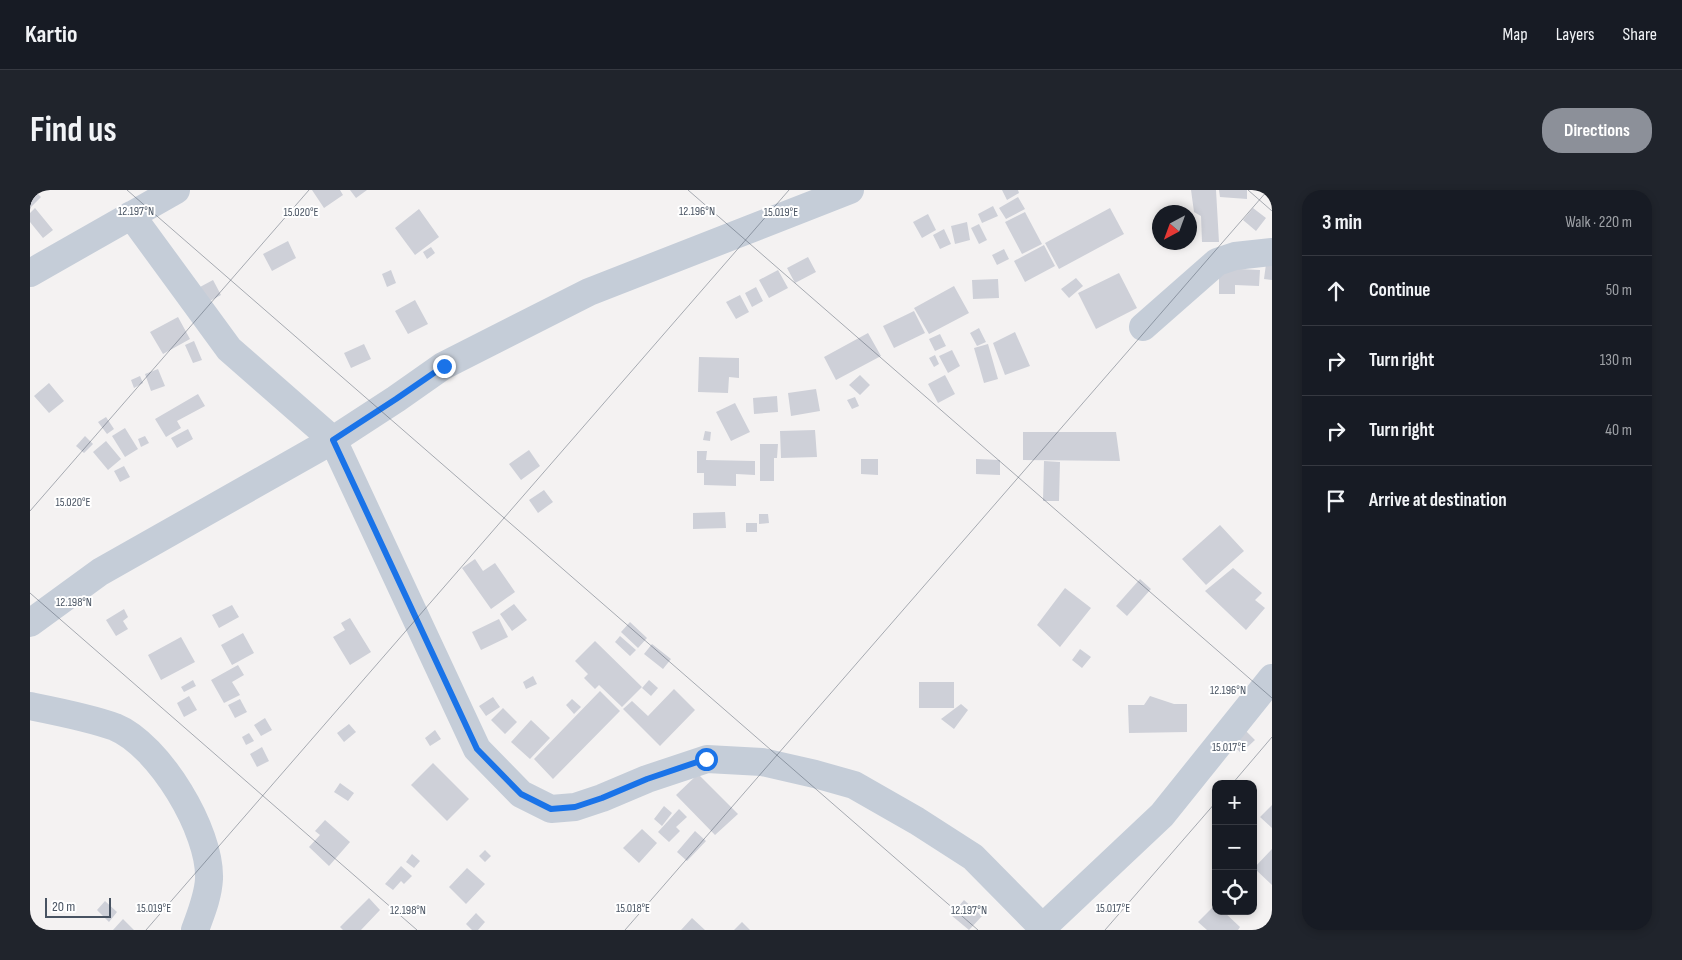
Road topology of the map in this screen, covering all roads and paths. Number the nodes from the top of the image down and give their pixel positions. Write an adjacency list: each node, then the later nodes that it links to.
1 (176, 190): 3 (street)
2 (850, 190): 7 (street)
3 (131, 215): 5 (street); 7 (street)
4 (1272, 252): 6 (street)
5 (30, 273)
6 (1143, 327)
7 (333, 440): 8 (street); 11 (street)
8 (30, 623)
9 (1272, 678): 11 (street)
10 (30, 706): 12 (street)
11 (1042, 929)
12 (195, 930)

